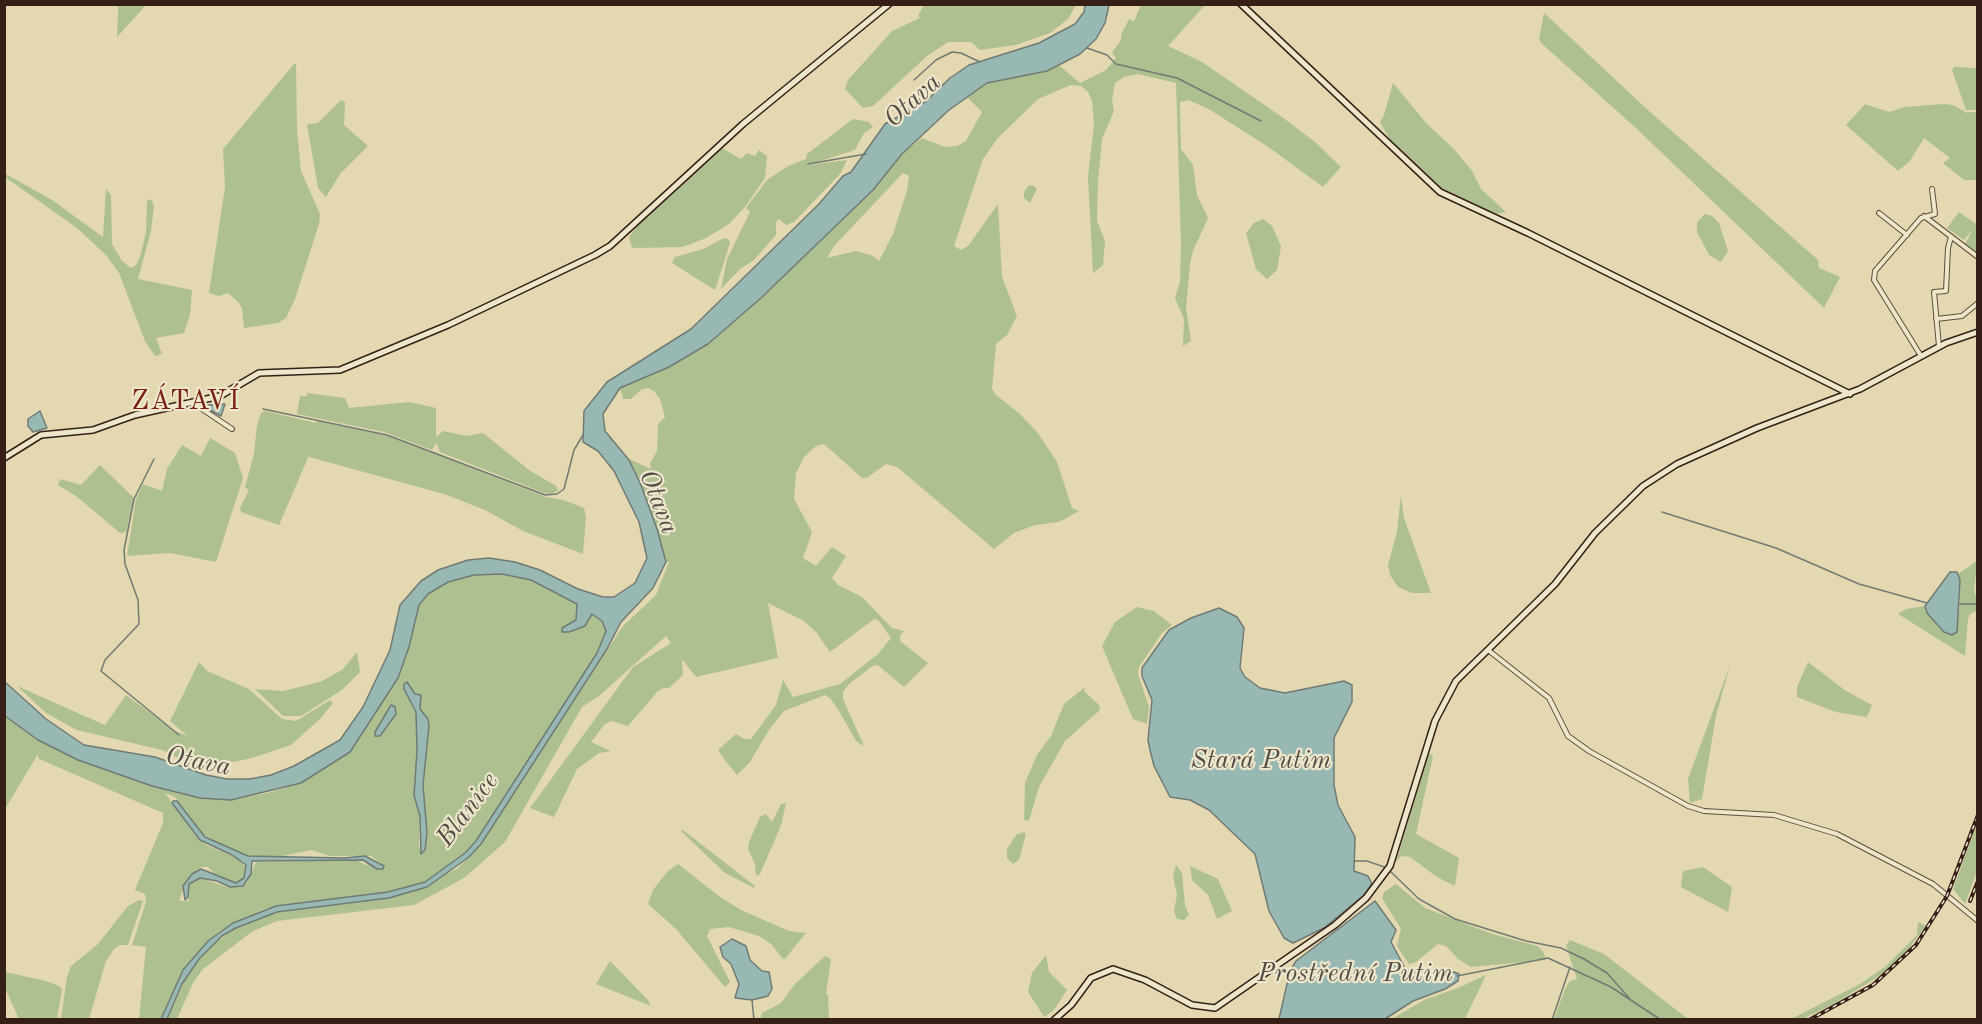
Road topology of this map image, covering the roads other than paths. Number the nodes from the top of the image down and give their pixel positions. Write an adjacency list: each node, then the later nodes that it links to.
1 (889, 4): 17 (street)
2 (1241, 4): 14 (street)
3 (1932, 189): 5 (street)
4 (1878, 213): 6 (street)
5 (1924, 216): 6 (street); 7 (street)
6 (1907, 235): 13 (street)
7 (1951, 237): 8 (street); 10 (street)
8 (1977, 257)
9 (1977, 303): 10 (street)
10 (1936, 319): 12 (street)
11 (1977, 332): 12 (street)
12 (1939, 346): 13 (street)
13 (1921, 356): 15 (street)
14 (1838, 387): 15 (street); 16 (street)
15 (1850, 394): 16 (street)
16 (1840, 398): 20 (street)
17 (192, 403): 18 (street); 19 (street)
18 (232, 429)
19 (4, 458)
20 (1488, 650): 21 (street); 22 (street)
21 (1977, 921)
22 (1054, 1020)

